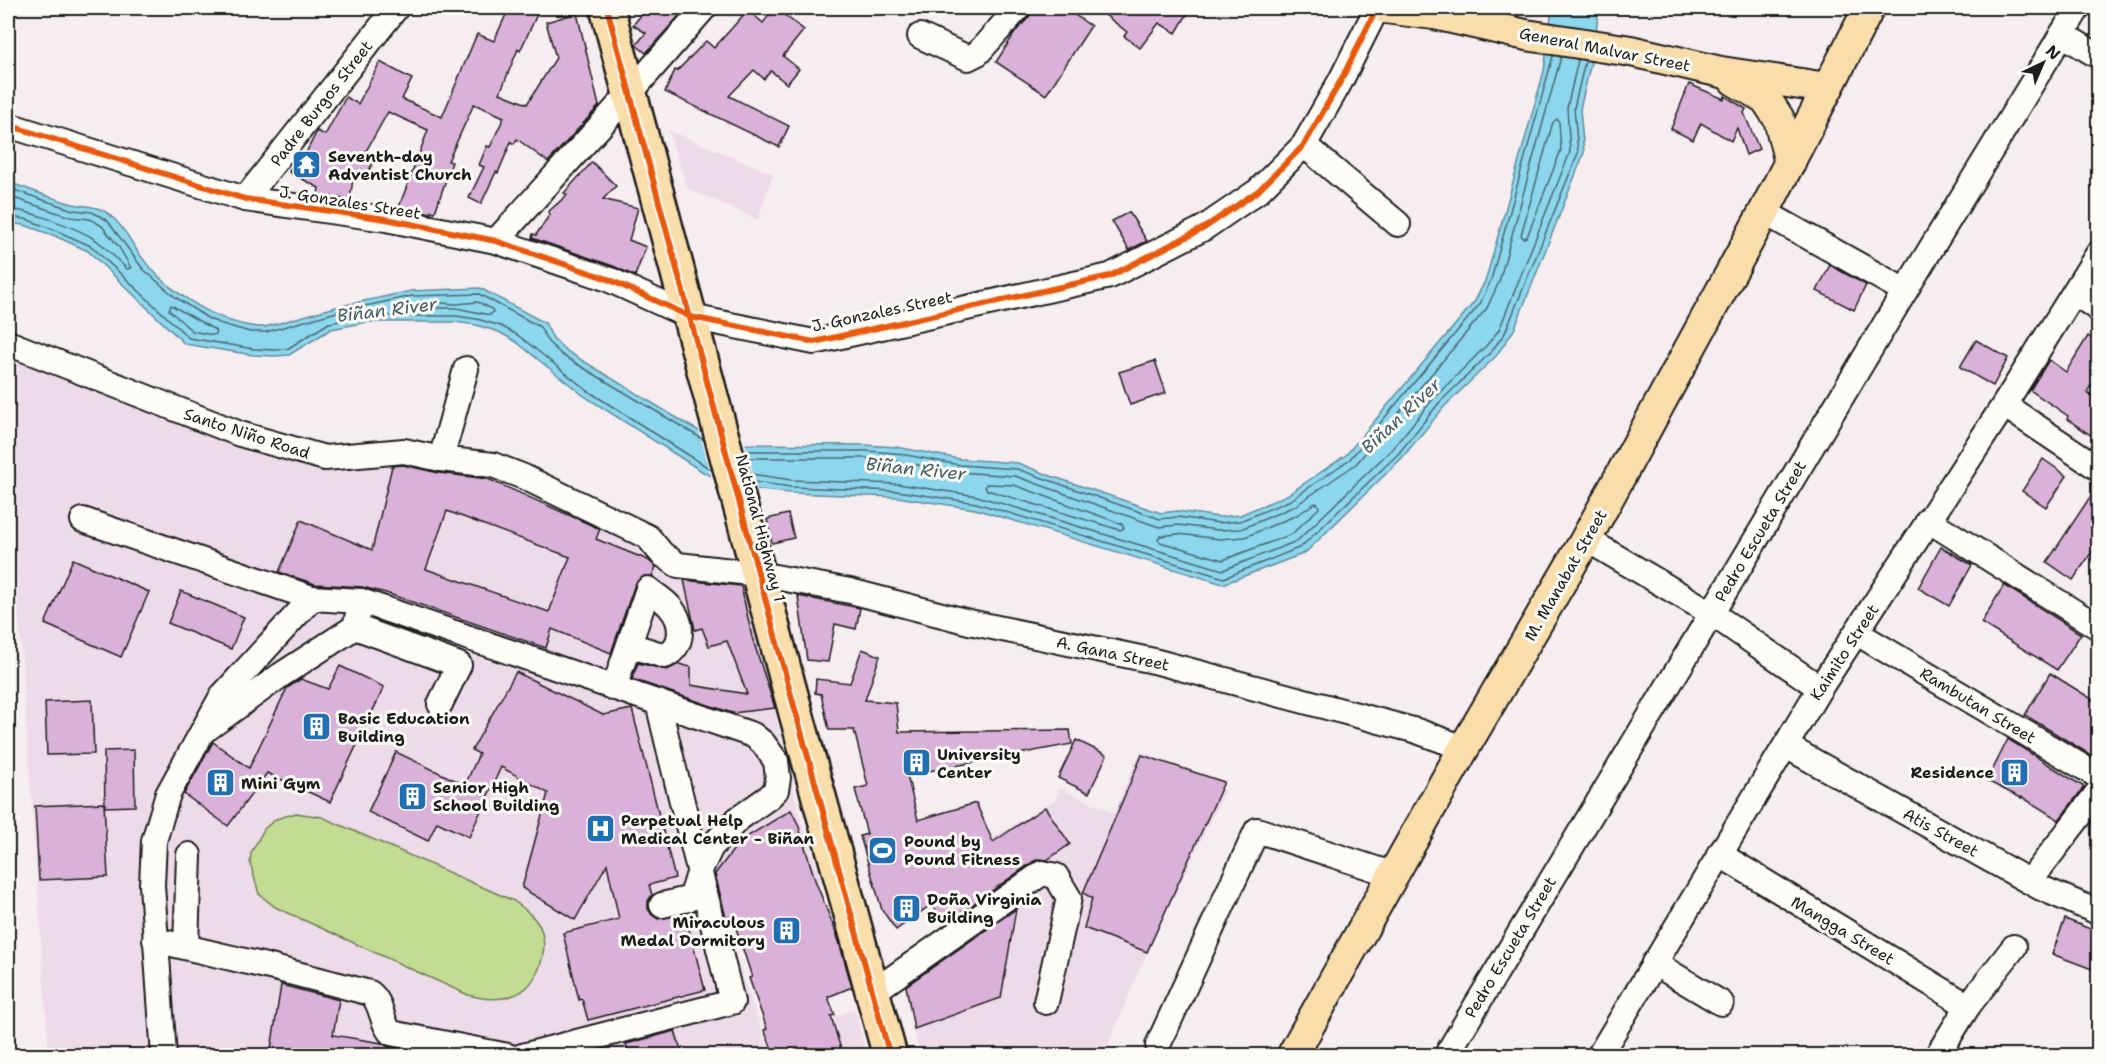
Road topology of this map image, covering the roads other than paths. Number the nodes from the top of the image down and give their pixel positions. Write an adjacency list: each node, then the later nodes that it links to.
1 (396, 8): 19 (street, Padre Burgos Street)
2 (607, 8): 15 (highway, National Highway 1)
3 (704, 8): 15 (street)
4 (1016, 8): 11 (street)
5 (1377, 8): 17 (street, J. Gonzales Street)
6 (1385, 8): 9 (main road, General Malvar Street)
7 (1869, 8): 14 (main road, M. Manabat Street)
8 (2078, 8): 10 (street, Pedro Escueta Street)
9 (1432, 11): 13 (main road, General Malvar Street)
10 (2062, 34): 12 (street); 24 (street, Pedro Escueta Street)
11 (920, 36)
12 (2098, 56)
13 (1721, 72): 14 (main road, General Malvar Street); 18 (main road)
14 (1827, 88): 18 (main road, M. Manabat Street)
15 (631, 92): 22 (street); 27 (highway, National Highway 1)
16 (8, 125): 19 (street, J. Gonzales Street)
17 (1304, 145): 21 (street); 27 (street, J. Gonzales Street)
18 (1790, 163): 20 (main road, M. Manabat Street)
19 (246, 200): 22 (street, J. Gonzales Street)
20 (1764, 212): 24 (street); 35 (main road, M. Manabat Street)
21 (1398, 224)
22 (496, 241): 27 (street, J. Gonzales Street)
23 (2098, 254): 25 (street, Kaimito Street)
24 (1905, 291): 39 (street, Pedro Escueta Street)
25 (2075, 293): 26 (street); 30 (street, Kaimito Street)
26 (2098, 309)
27 (691, 317): 36 (highway, National Highway 1)
28 (8, 343): 31 (street, Santo Niño Road)
29 (466, 369): 31 (street)
30 (2004, 405): 32 (street); 34 (street, Kaimito Street)
31 (441, 459): 36 (street, Santo Niño Road)
32 (2098, 468)
33 (83, 519): 37 (street)
34 (1928, 520): 41 (street); 42 (street, Kaimito Street)
35 (1586, 539): 39 (street); 50 (main road, M. Manabat Street)
36 (759, 574): 50 (street, A. Gana Street); 51 (highway, National Highway 1)
37 (312, 598): 38 (street); 48 (street)
38 (361, 600): 40 (street); 45 (street)
39 (1711, 613): 44 (street); 78 (street, Pedro Escueta Street)
40 (355, 627): 47 (street); 48 (street)
41 (2098, 627)
42 (1857, 633): 44 (street, Kaimito Street); 53 (street, Rambutan Street)
43 (629, 645): 45 (street)
44 (1820, 687): 49 (street, Kaimito Street)
45 (614, 688): 46 (street)
46 (658, 702): 52 (street); 57 (street)
47 (440, 704)
48 (202, 732): 62 (street)
49 (1786, 746): 55 (street, Kaimito Street); 59 (street, Atis Street)
50 (1464, 748): 58 (main road, M. Manabat Street)
51 (807, 751): 52 (street); 66 (highway, National Highway 1)
52 (776, 760): 57 (street)
53 (2098, 776)
54 (2098, 792): 59 (street)
55 (1719, 854): 65 (street, Kaimito Street); 69 (street, Mangga Street)
56 (189, 855): 63 (street)
57 (700, 870): 60 (street); 71 (street)
58 (1394, 875): 70 (street); 77 (main road, M. Manabat Street)
59 (2030, 881): 61 (street, Atis Street)
60 (662, 905)
61 (2098, 912)
62 (155, 940): 63 (street); 73 (street)
63 (186, 947): 74 (street)
64 (2014, 947): 69 (street)
65 (1654, 963): 68 (street); 79 (street, Kaimito Street)
66 (873, 992): 67 (street); 76 (highway, National Highway 1)
67 (1046, 1002)
68 (1721, 1004)
69 (1968, 1006): 80 (street)
70 (1158, 1045)
71 (581, 1047): 72 (street)
72 (550, 1052): 75 (street)
73 (164, 1056)
74 (508, 1056)
75 (522, 1056)
76 (890, 1056)
77 (1292, 1056)
78 (1446, 1056)
79 (1599, 1056)
80 (1937, 1056)

